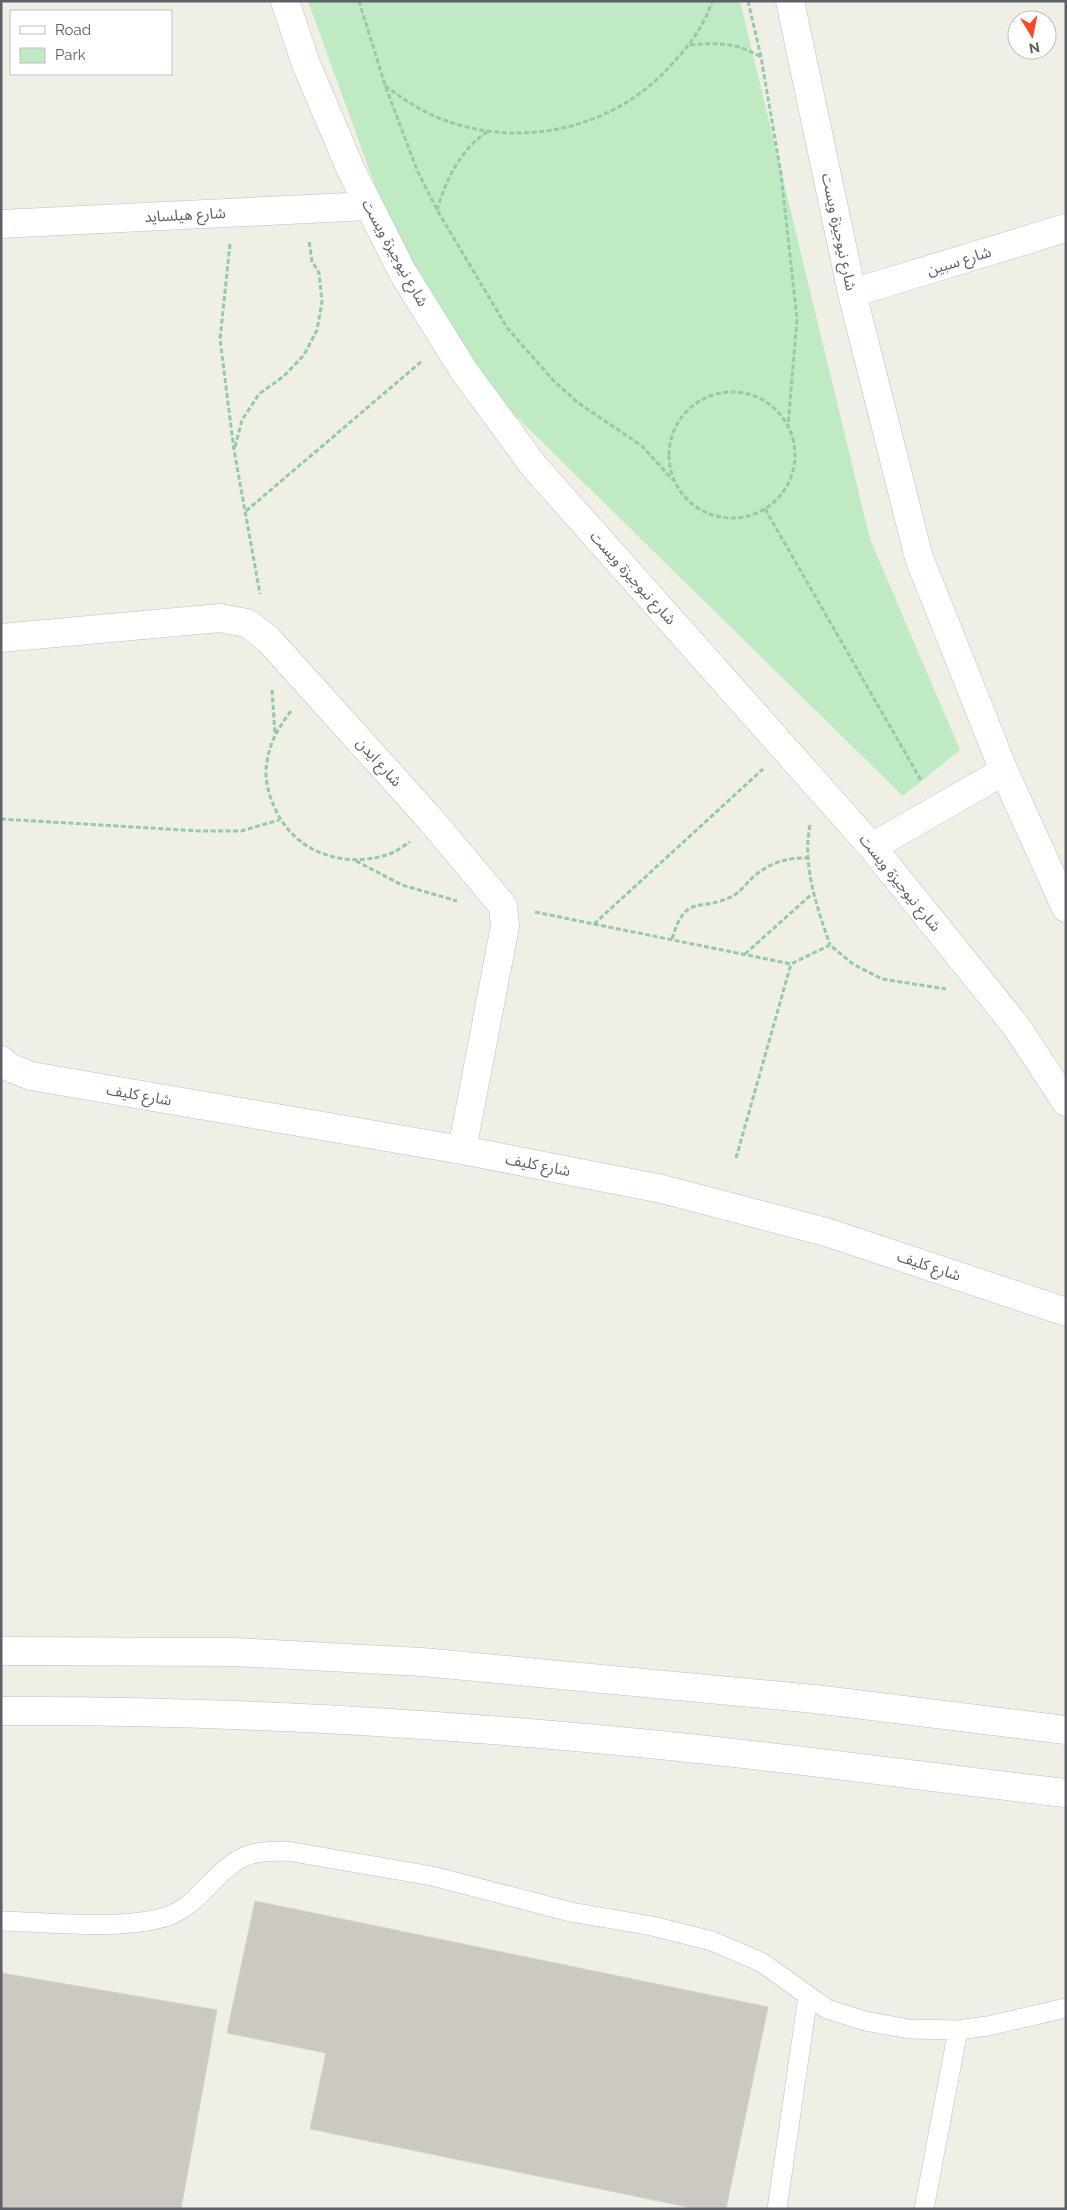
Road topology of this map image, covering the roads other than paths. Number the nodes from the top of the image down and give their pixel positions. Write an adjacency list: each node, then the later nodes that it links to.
1 (285, 1): 3 (street, شارع نيوجيزة ويست)
2 (790, 1): 6 (street, شارع نيوجيزة ويست)
3 (369, 206): 4 (street, شارع هيلسايد); 9 (street, شارع نيوجيزة ويست)
4 (1, 224)
5 (1066, 228): 6 (street, شارع سبين)
6 (852, 293): 8 (street, شارع نيوجيزة ويست)
7 (1, 638): 13 (street, شارع ايدن)
8 (1004, 771): 9 (street); 10 (street, شارع نيوجيزة ويست)
9 (872, 847): 12 (street, شارع نيوجيزة ويست)
10 (1066, 908)
11 (1, 1060): 13 (street, شارع كليف)
12 (1066, 1102)
13 (462, 1150): 14 (street, شارع كليف)
14 (1066, 1312)
15 (1, 1651): 17 (street)
16 (1, 1711): 18 (street)
17 (1066, 1730)
18 (1066, 1793)
19 (1, 1922): 20 (lane)
20 (808, 1996): 22 (lane); 23 (lane)
21 (1066, 2008): 22 (lane)
22 (958, 2030): 24 (lane)
23 (777, 2209)
24 (924, 2209)

